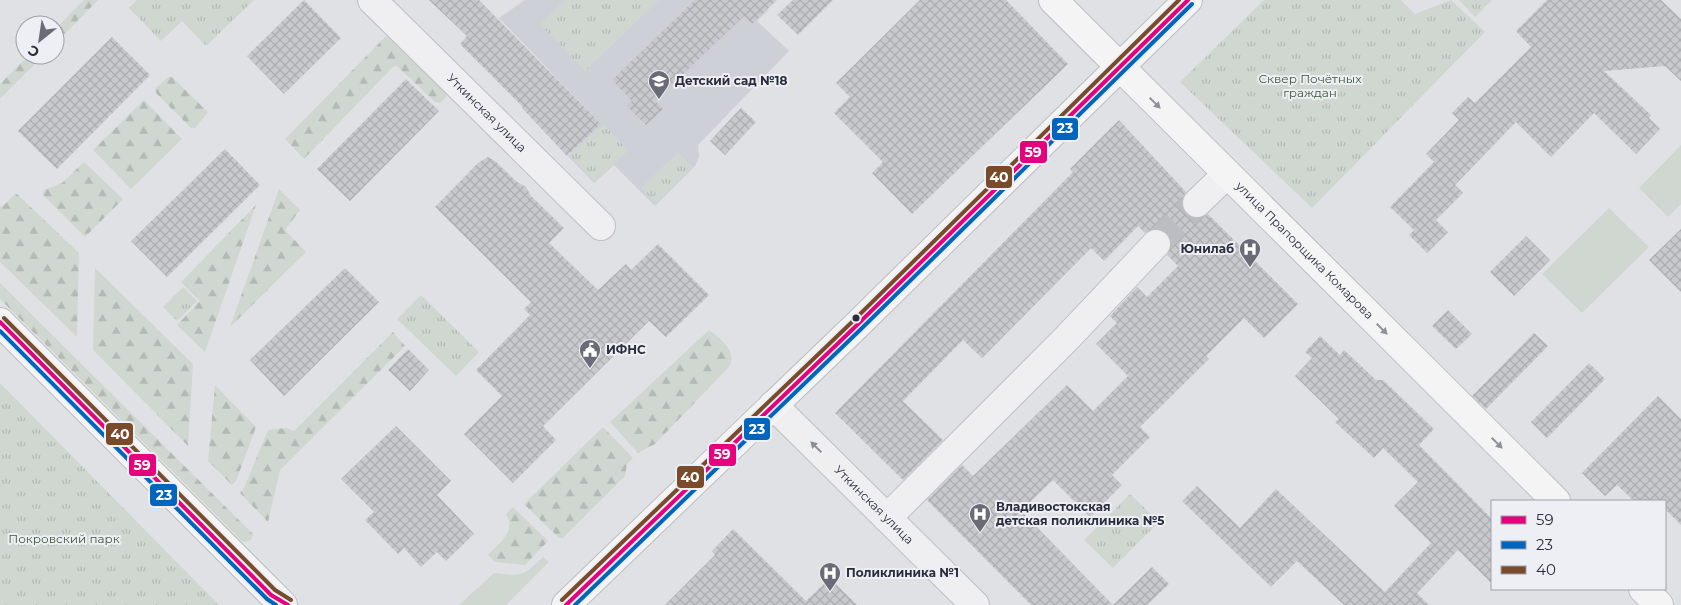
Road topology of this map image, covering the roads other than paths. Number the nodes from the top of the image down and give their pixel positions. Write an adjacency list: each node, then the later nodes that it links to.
1 (372, 0): 7 (street, Уткинская улица)
2 (1053, 0): 4 (main road, улица Прапорщика Комарова)
3 (1188, 0): 4 (main road)
4 (1120, 68): 5 (main road, улица Прапорщика Комарова, one-way to 5); 10 (main road)
5 (1227, 174): 6 (street); 11 (main road, улица Прапорщика Комарова, one-way to 11)
6 (1197, 203)
7 (601, 226)
8 (1156, 244): 12 (street)
9 (0, 322): 14 (main road)
10 (773, 405): 12 (street, Уткинская улица, one-way to 10); 15 (main road)
11 (1555, 500)
12 (886, 518): 16 (street, Уткинская улица)
13 (1644, 590): 17 (main road)
14 (281, 602)
15 (566, 605)
16 (975, 605)
17 (1660, 605)

